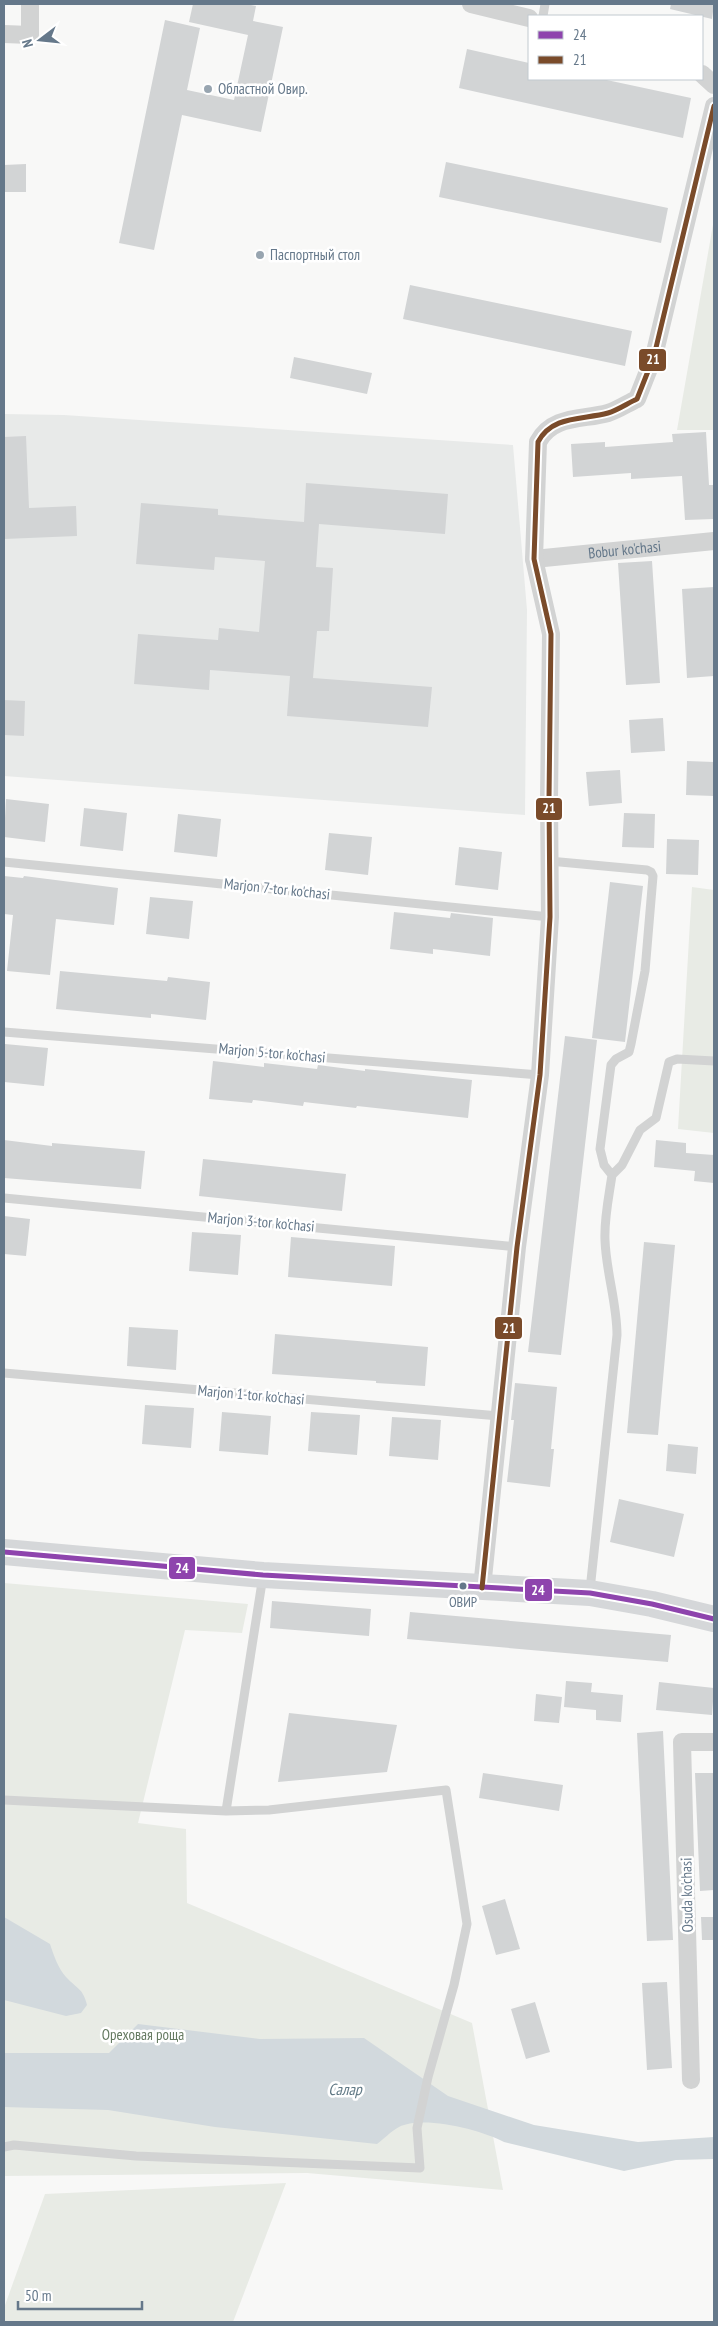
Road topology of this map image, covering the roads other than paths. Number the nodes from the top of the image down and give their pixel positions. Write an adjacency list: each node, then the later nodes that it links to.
1 (30, 4): 4 (street)
2 (471, 4): 3 (street)
3 (528, 18)
4 (4, 34)
5 (703, 75): 6 (street)
6 (714, 85)
7 (714, 106): 9 (street)
8 (714, 541): 9 (street, Bobur ko'chasi)
9 (534, 559): 10 (street)
10 (549, 861): 12 (street); 16 (lane)
11 (4, 862): 12 (lane, Marjon 7-tor ko'chasi)
12 (550, 917): 15 (street)
13 (4, 1032): 15 (lane, Marjon 5-tor ko'chasi)
14 (714, 1061): 16 (lane)
15 (540, 1074): 18 (street)
16 (612, 1175): 24 (lane)
17 (4, 1198): 18 (lane, Marjon 3-tor ko'chasi)
18 (518, 1247): 20 (street)
19 (4, 1373): 20 (lane, Marjon 1-tor ko'chasi)
20 (499, 1416): 23 (street)
21 (4, 1552): 22 (main road)
22 (263, 1575): 23 (main road); 28 (lane)
23 (482, 1588): 24 (main road)
24 (590, 1593): 25 (main road)
25 (714, 1619)
26 (714, 1742): 29 (street, Osuda ko'chasi)
27 (4, 1800): 28 (lane)
28 (226, 1811): 30 (lane)
29 (691, 2080)
30 (4, 2148)

